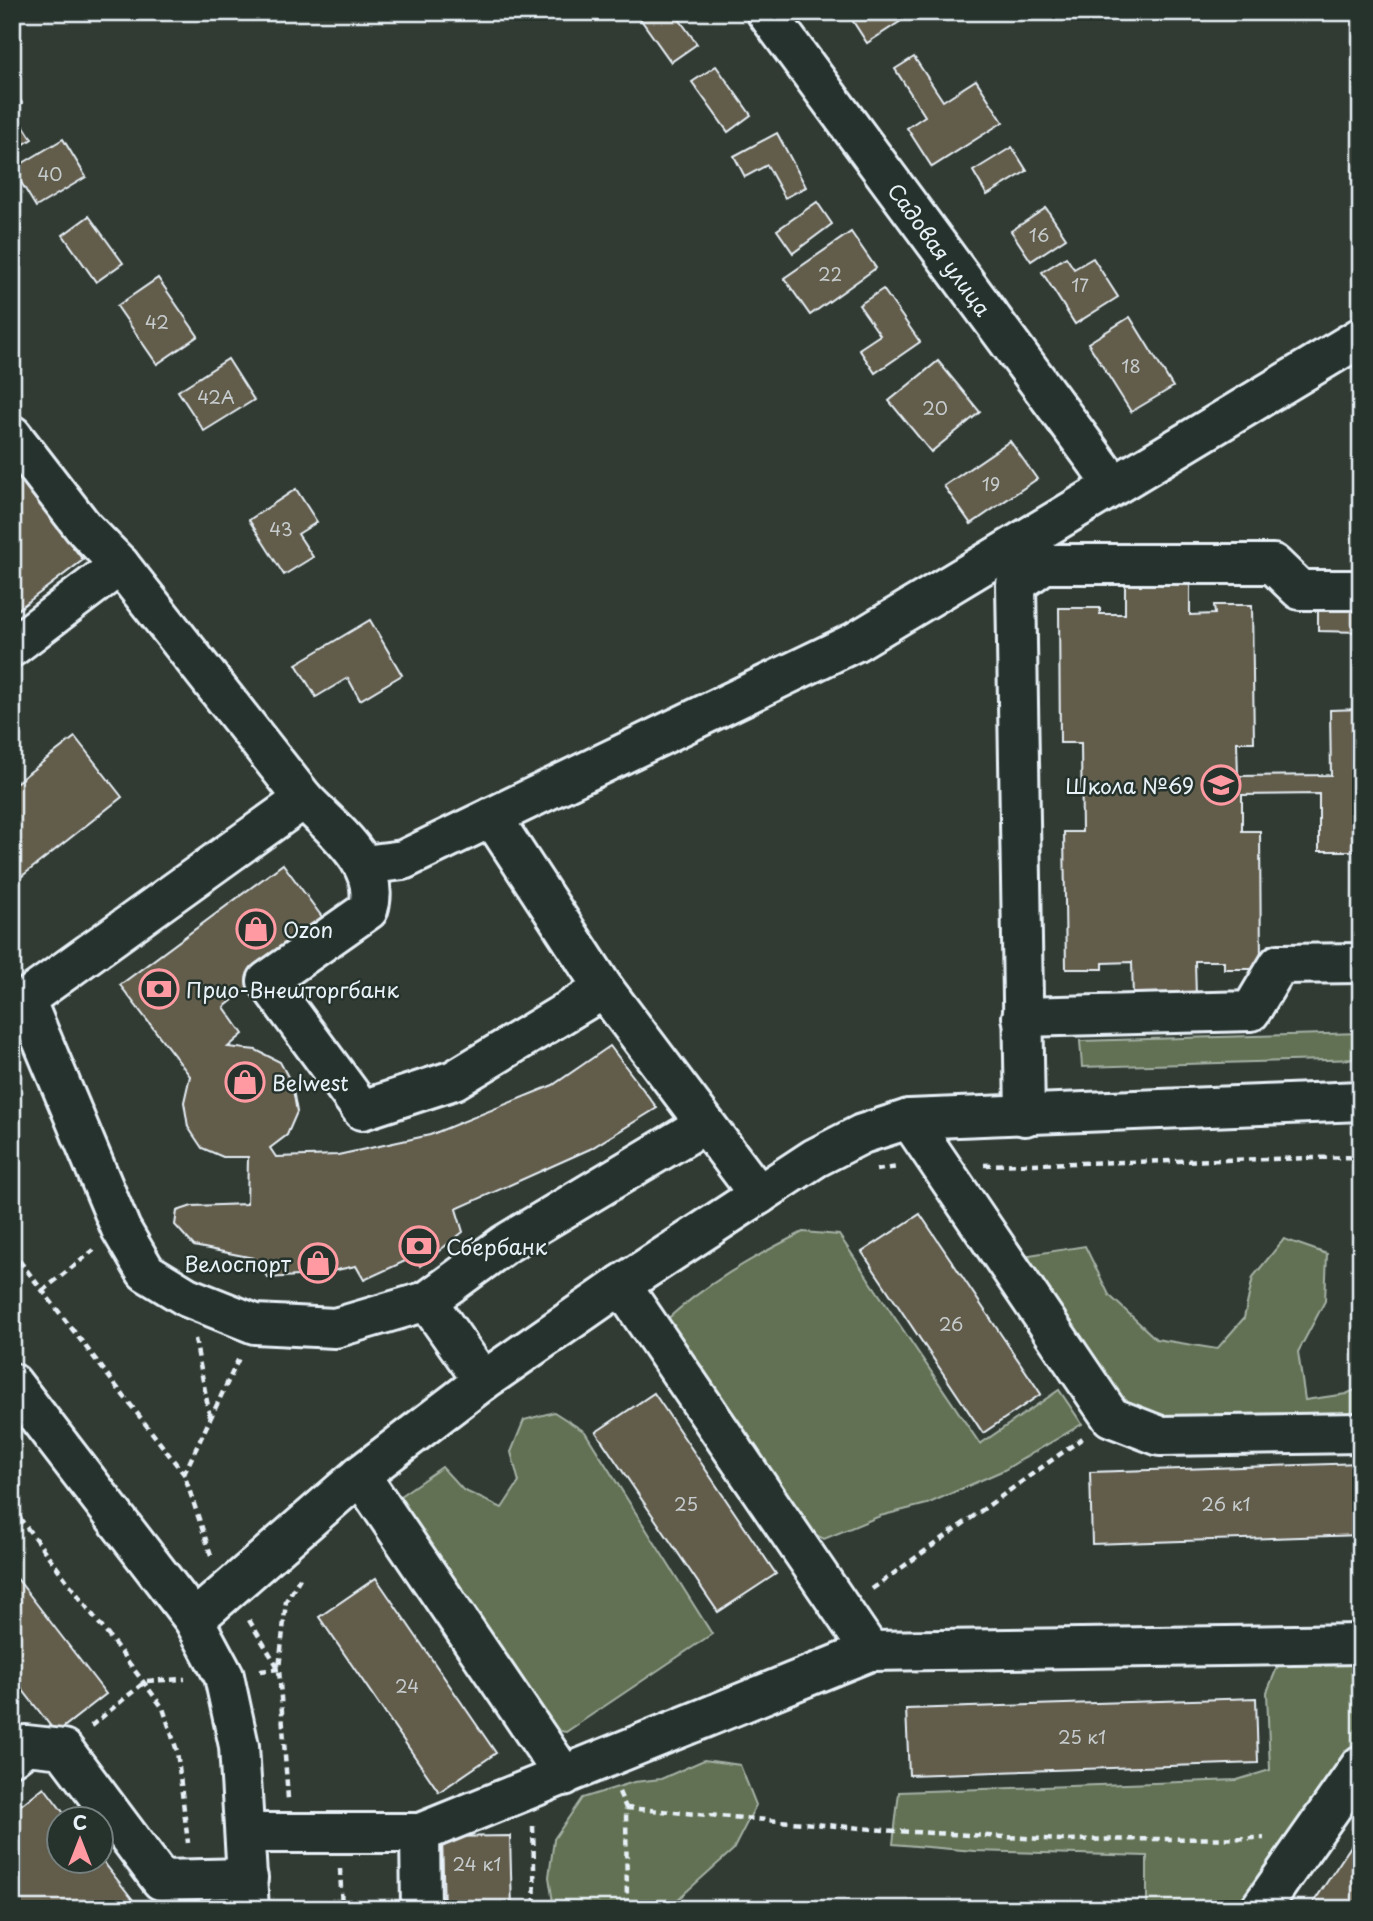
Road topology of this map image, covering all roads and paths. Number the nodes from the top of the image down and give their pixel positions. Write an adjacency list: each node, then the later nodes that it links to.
1 (766, 12): 4 (street, Садовая улица)
2 (1361, 337): 4 (street)
3 (12, 435): 5 (street)
4 (1114, 485): 9 (street)
5 (120, 565): 7 (street); 8 (street)
6 (1361, 590): 14 (street)
7 (12, 647)
8 (304, 799): 10 (street); 13 (street)
9 (492, 817): 10 (street); 12 (street)
10 (364, 865): 12 (street)
11 (1361, 963): 14 (street)
12 (604, 989): 18 (street)
13 (19, 1004): 23 (street)
14 (1022, 1017): 16 (street)
15 (1361, 1101): 16 (street)
16 (1025, 1116): 17 (street)
17 (909, 1119): 20 (street); 22 (street)
18 (705, 1124): 22 (street); 27 (street)
19 (1361, 1157): 20 (path)
20 (940, 1165): 21 (path); 32 (street)
21 (867, 1171)
22 (759, 1195): 24 (street)
23 (121, 1229): 25 (path); 26 (street)
24 (621, 1285): 29 (street); 38 (street)
25 (43, 1291)
26 (187, 1297): 28 (street); 31 (path)
27 (427, 1301): 28 (street); 29 (street)
28 (255, 1324): 31 (path)
29 (483, 1381): 35 (street)
30 (12, 1383): 39 (street)
31 (210, 1418): 34 (path)
32 (1111, 1418): 33 (street); 38 (path)
33 (1361, 1433)
34 (184, 1474)
35 (360, 1475): 39 (street); 48 (street)
36 (12, 1508): 43 (path)
37 (307, 1567): 42 (path)
38 (842, 1610): 41 (street)
39 (194, 1620): 42 (street)
40 (1361, 1644): 41 (street)
41 (870, 1651): 46 (street)
42 (224, 1676): 43 (path); 50 (street)
43 (146, 1681): 45 (path); 53 (path)
44 (17, 1743): 45 (street)
45 (63, 1749): 53 (street)
46 (605, 1759): 48 (street); 49 (path)
47 (1361, 1765): 52 (street)
48 (548, 1783): 51 (street); 56 (path)
49 (626, 1808): 52 (path); 57 (path)
50 (245, 1833): 51 (street); 54 (street)
51 (420, 1833): 55 (street)
52 (1309, 1838): 58 (street)
53 (183, 1879): 54 (street)
54 (248, 1893)
55 (421, 1909)
56 (535, 1909)
57 (626, 1909)
58 (1261, 1909)

